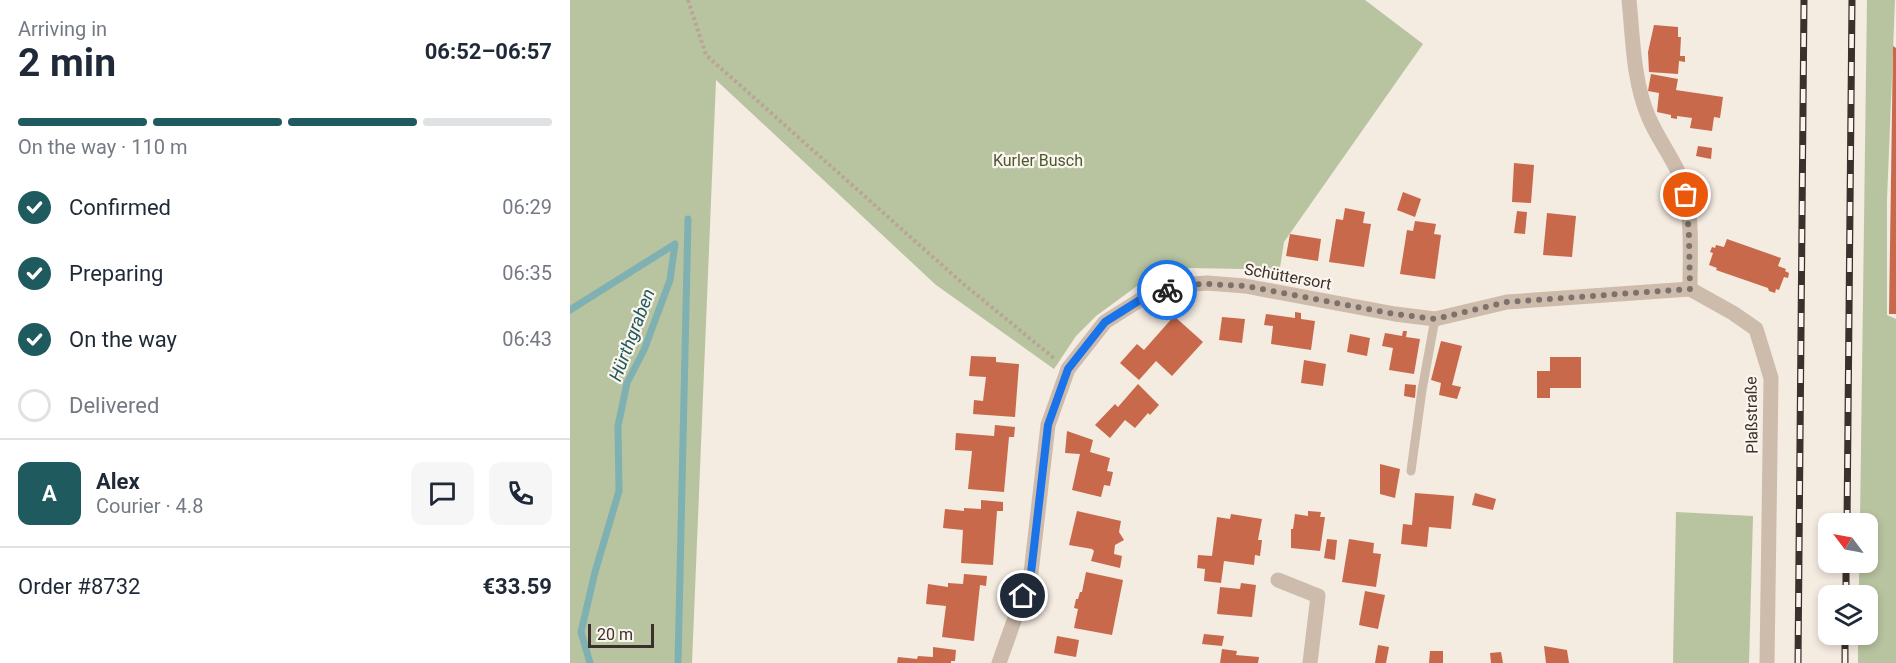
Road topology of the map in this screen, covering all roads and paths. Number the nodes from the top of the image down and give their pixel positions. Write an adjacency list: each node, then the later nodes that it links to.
1 (688, 0): 5 (path)
2 (1629, 0): 3 (street)
3 (1690, 289): 4 (street, Schüttersort); 10 (street, Plaßstraße)
4 (1435, 319): 5 (street, Schüttersort); 6 (lane)
5 (1068, 369): 8 (street, Schüttersort)
6 (1411, 471)
7 (1278, 580): 9 (street)
8 (999, 663)
9 (1310, 663)
10 (1767, 663)

